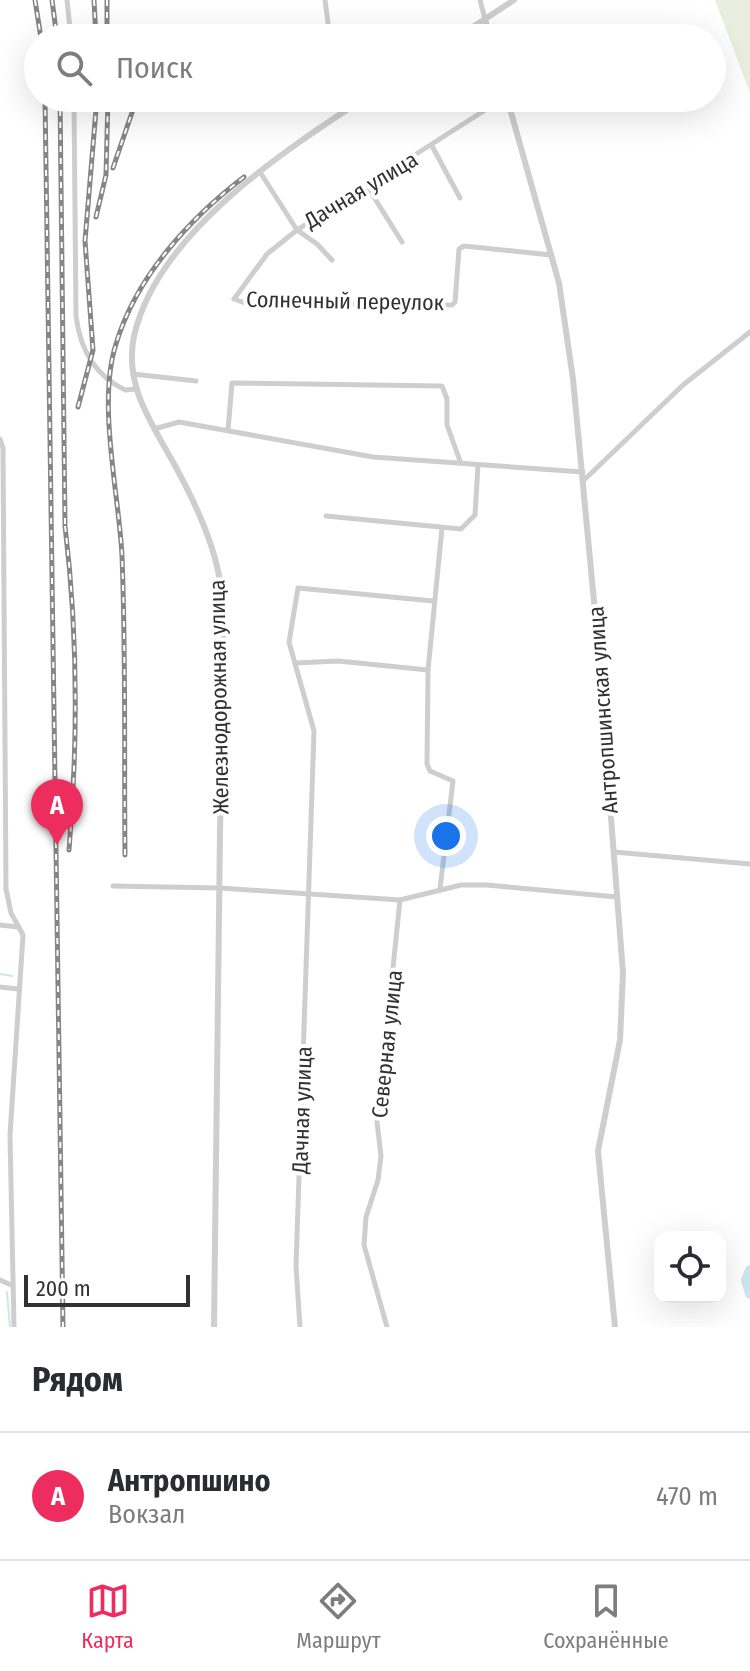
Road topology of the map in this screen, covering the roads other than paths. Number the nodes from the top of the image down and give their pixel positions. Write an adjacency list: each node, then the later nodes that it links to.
1 (67, 0): 6 (street)
2 (325, 0): 7 (street)
3 (480, 0): 5 (street)
4 (514, 0): 5 (street)
5 (485, 19): 8 (street); 9 (street)
6 (70, 24)
7 (328, 24)
8 (477, 24)
9 (486, 24)
10 (74, 112): 27 (street)
11 (343, 112): 14 (street, Железнодорожная улица)
12 (484, 112): 15 (street, Дачная улица)
13 (509, 112): 21 (street, Антропшинская улица)
14 (340, 114): 16 (street, Железнодорожная улица)
15 (432, 146): 17 (street, Дачная улица); 18 (street)
16 (260, 172): 19 (street); 25 (street, Железнодорожная улица)
17 (367, 186): 19 (street, Дачная улица); 20 (street)
18 (460, 198)
19 (297, 230): 22 (street); 23 (street, Дачная улица)
20 (402, 242)
21 (551, 255): 23 (street, Солнечный переулок); 33 (street, Антропшинская улица)
22 (332, 260)
23 (234, 299)
24 (750, 332): 34 (street)
25 (133, 374): 26 (street); 27 (street, Железнодорожная улица)
26 (196, 381)
27 (136, 389): 28 (street, Железнодорожная улица)
28 (154, 429): 29 (street); 44 (street, Железнодорожная улица)
29 (228, 430): 31 (street); 31 (street)
30 (0, 439): 40 (street)
31 (460, 461): 32 (street)
32 (478, 465): 33 (street); 36 (street)
33 (583, 472): 34 (street, Антропшинская улица)
34 (583, 481): 41 (street, Антропшинская улица)
35 (326, 516): 36 (street)
36 (442, 528): 37 (street)
37 (433, 601): 38 (street); 39 (street)
38 (295, 663): 39 (street); 46 (street, Дачная улица)
39 (428, 670): 45 (street)
40 (2, 685): 50 (street)
41 (614, 852): 42 (street); 47 (street, Антропшинская улица)
42 (750, 864)
43 (113, 886): 44 (street)
44 (220, 888): 46 (street); 56 (street, Железнодорожная улица)
45 (440, 889): 47 (street); 48 (street)
46 (307, 894): 48 (street); 57 (street, Дачная улица)
47 (618, 897): 59 (street, Антропшинская улица)
48 (400, 900): 58 (street, Северная улица)
49 (0, 925): 50 (street)
50 (18, 927): 52 (street)
51 (0, 987): 52 (street)
52 (18, 989): 54 (street)
53 (0, 1280): 54 (street)
54 (11, 1285): 55 (street)
55 (14, 1327)
56 (214, 1327)
57 (300, 1327)
58 (387, 1327)
59 (615, 1327)

